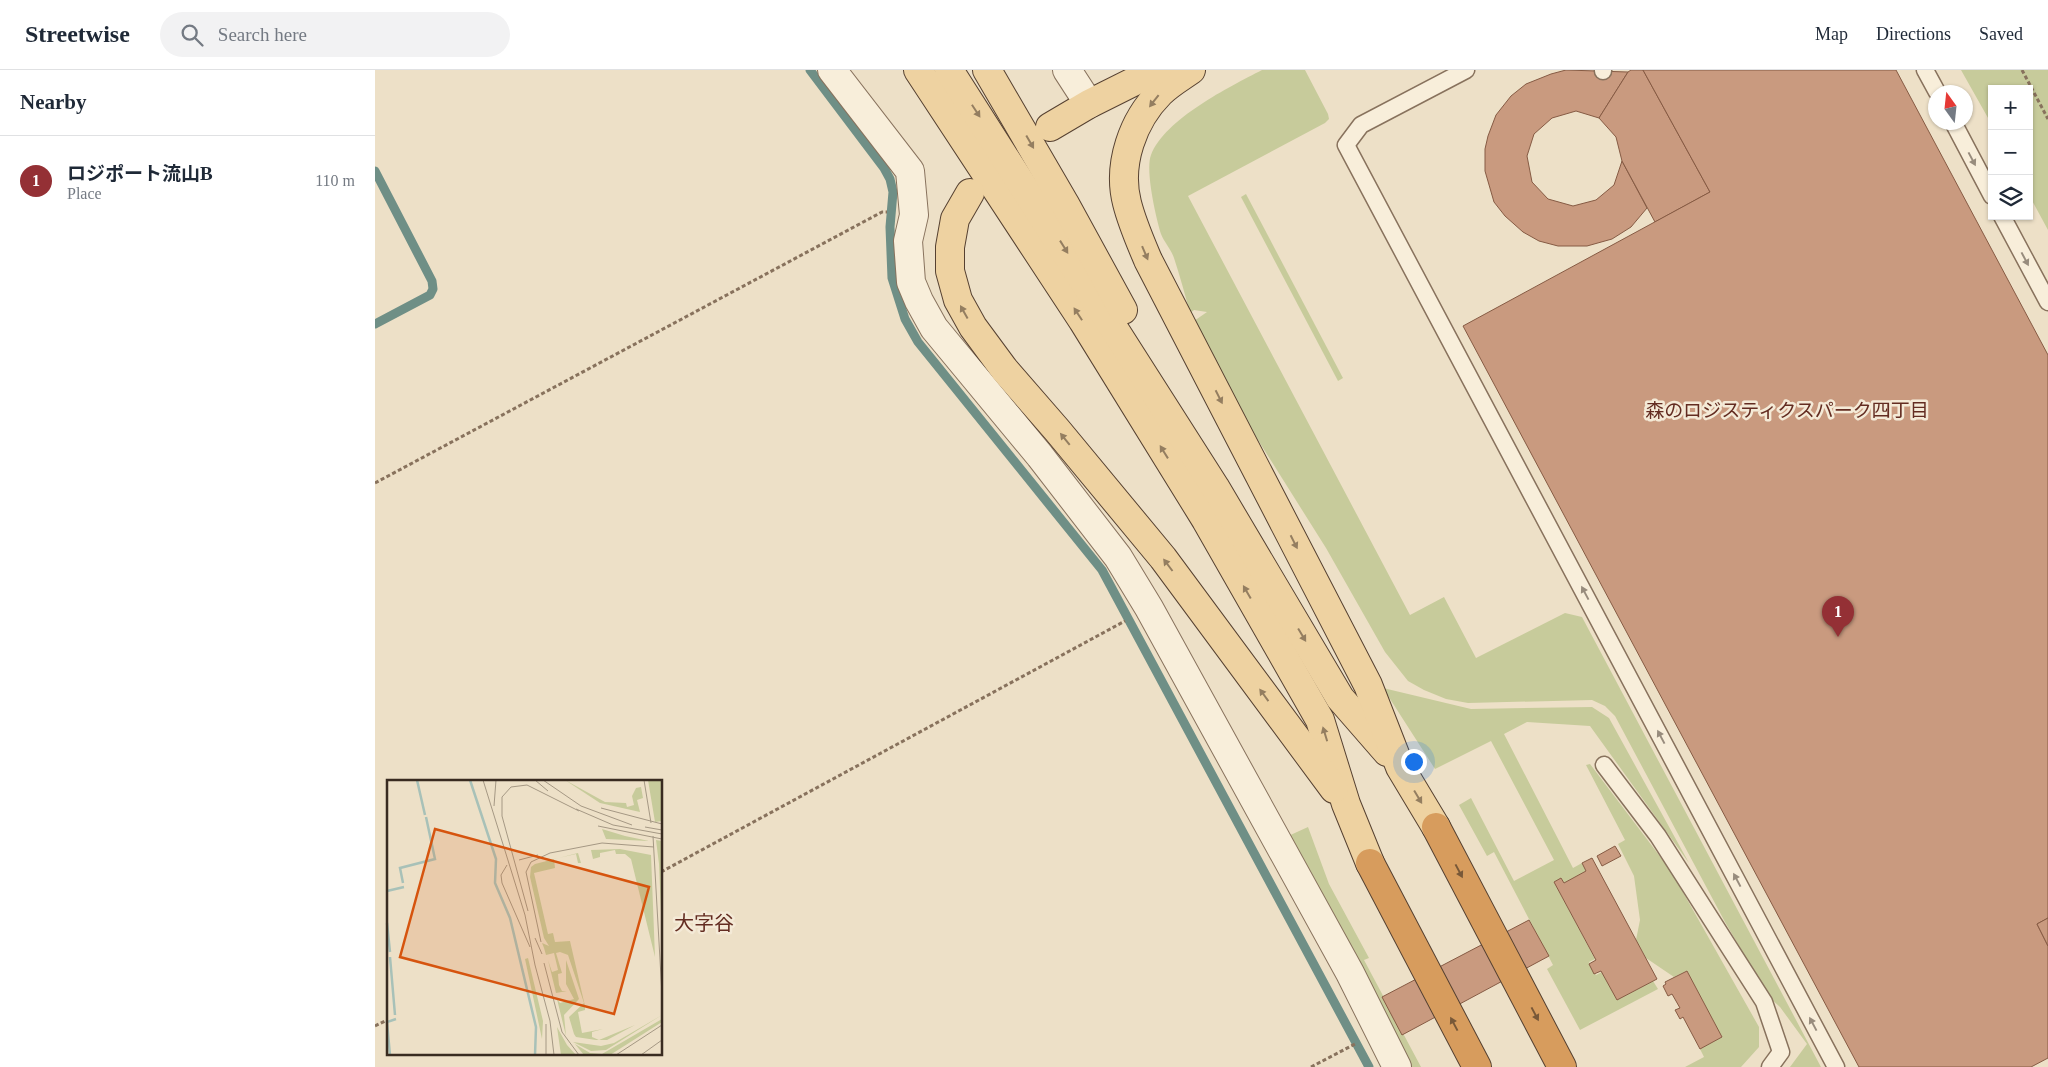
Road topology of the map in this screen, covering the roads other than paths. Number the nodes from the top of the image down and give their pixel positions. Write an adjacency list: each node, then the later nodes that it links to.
1 (832, 70): 26 (street)
2 (908, 70): 14 (main road)
3 (918, 70): 14 (main road)
4 (949, 70): 20 (main road, one-way to 20)
5 (987, 70): 20 (main road, one-way to 20)
6 (1067, 70): 12 (street)
7 (1157, 70): 12 (main road)
8 (1191, 70): 22 (main road, one-way to 22)
9 (1466, 70): 30 (lane, one-way to 9)
10 (1925, 70): 11 (lane)
11 (1933, 85)
12 (1089, 104): 13 (main road)
13 (1050, 127)
14 (957, 128): 23 (main road, one-way to 14)
15 (1957, 130): 16 (lane, one-way to 16)
16 (1988, 188)
17 (970, 192): 23 (main road, one-way to 17)
18 (2004, 220): 19 (lane, one-way to 19)
19 (2048, 302)
20 (1215, 487): 22 (main road, one-way to 22)
21 (1603, 766): 29 (lane)
22 (1400, 767): 24 (main road, one-way to 24)
23 (1346, 804): 25 (main road)
24 (1436, 828): 28 (highway, one-way to 28)
25 (1369, 863): 27 (highway, one-way to 25)
26 (1397, 1067)
27 (1477, 1067)
28 (1562, 1067)
29 (1770, 1067)
30 (1836, 1067)

